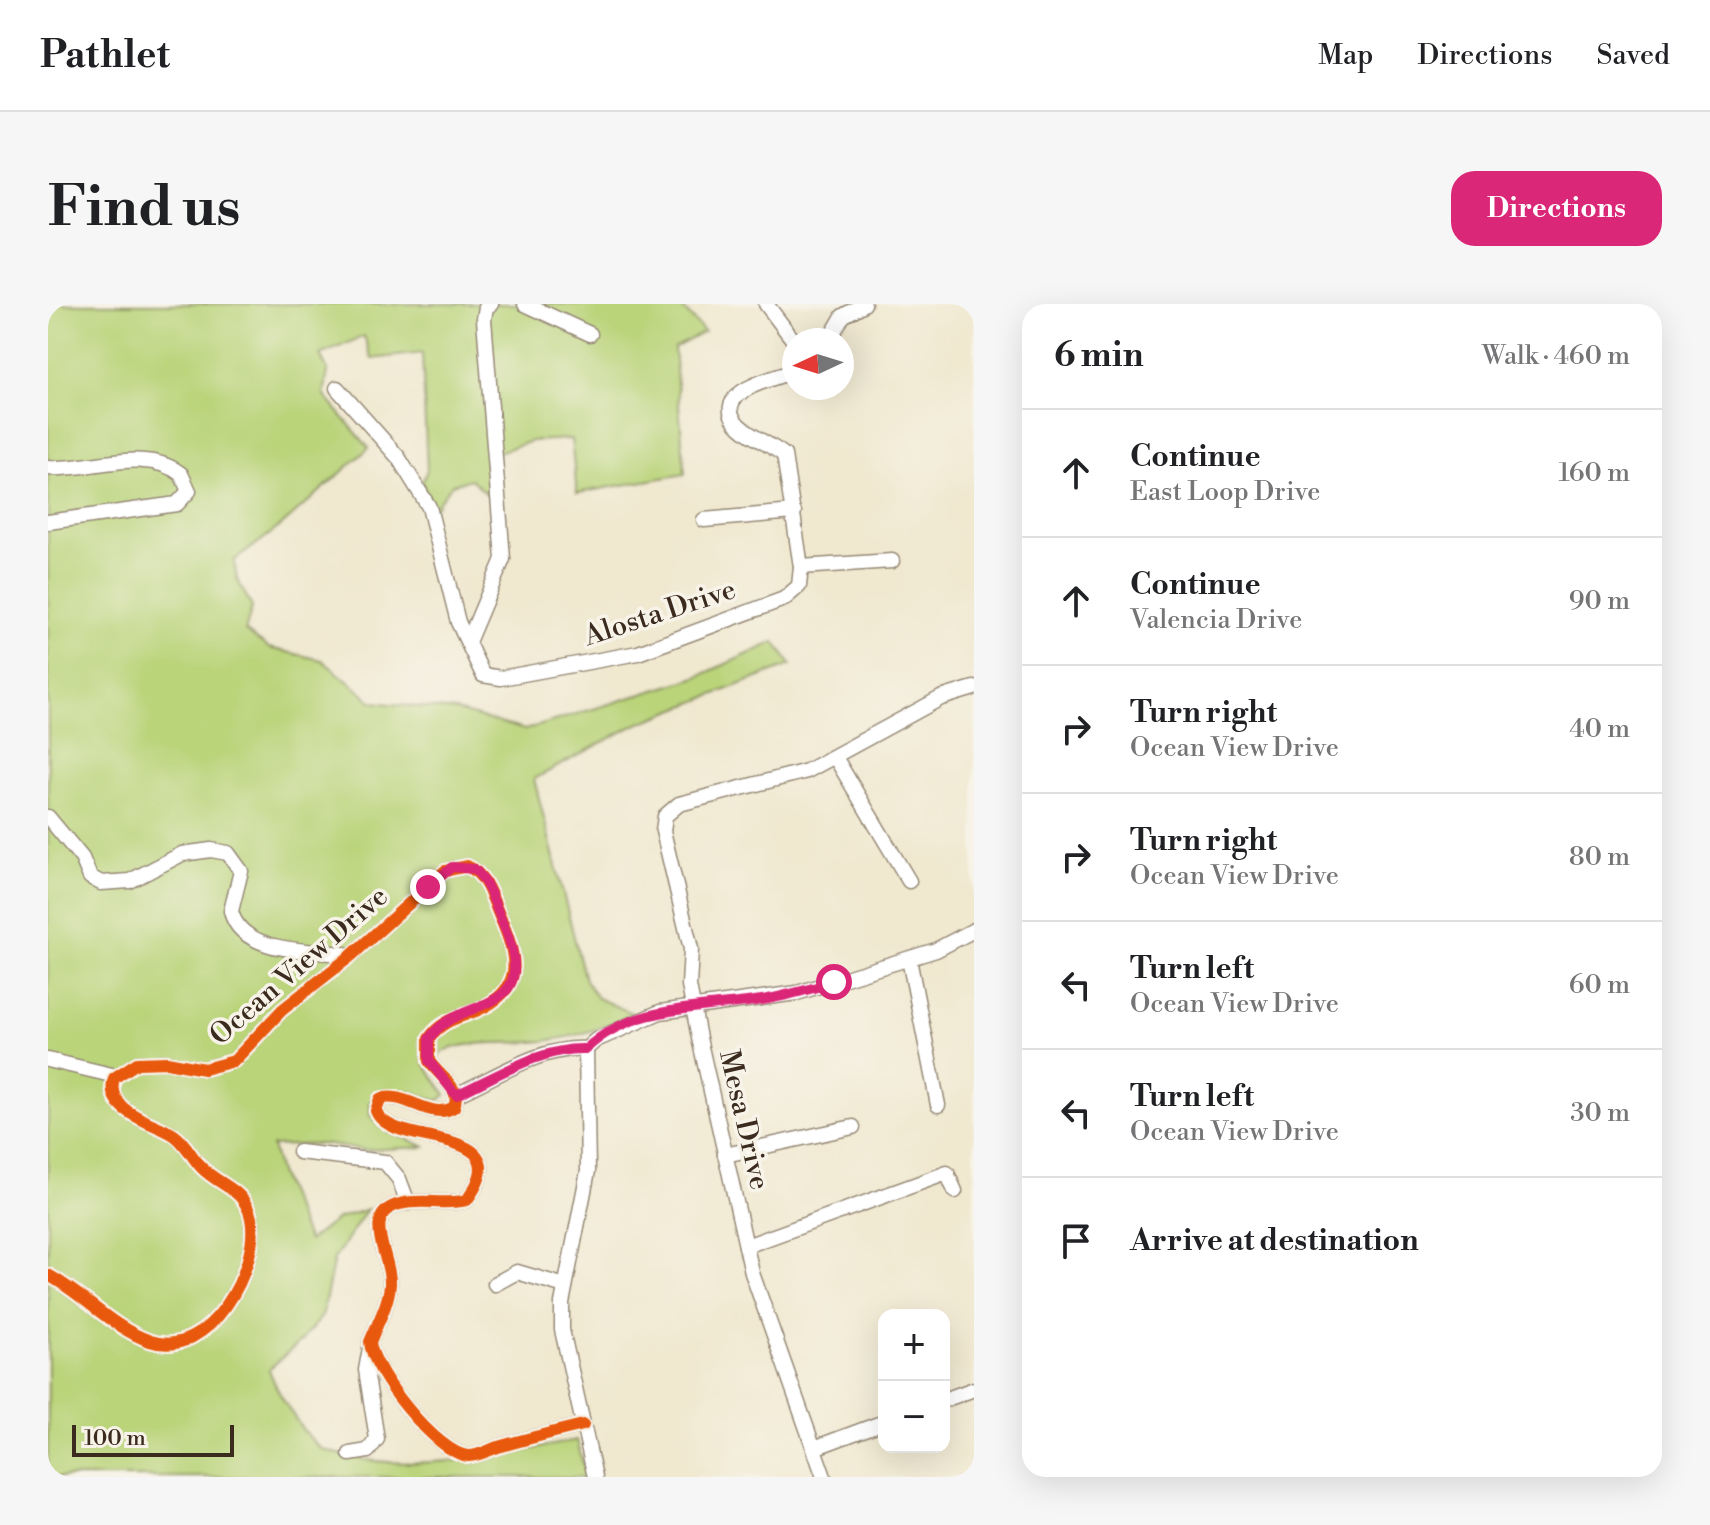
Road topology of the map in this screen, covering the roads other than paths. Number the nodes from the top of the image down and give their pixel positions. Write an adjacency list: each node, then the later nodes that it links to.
1 (491, 304): 16 (street)
2 (525, 304): 7 (street)
3 (766, 304): 6 (street)
4 (864, 304): 5 (street)
5 (841, 310)
6 (784, 328)
7 (590, 334)
8 (782, 375): 11 (street)
9 (337, 388): 16 (street, Alosta Drive)
10 (48, 468): 13 (street)
11 (794, 512): 12 (street); 15 (street)
12 (704, 520)
13 (48, 522)
14 (892, 561): 15 (street)
15 (801, 567): 16 (street, Alosta Drive)
16 (468, 642)
17 (974, 688): 18 (street, Mesa Drive)
18 (835, 757): 20 (street); 24 (street, Mesa Drive)
19 (48, 817): 22 (street)
20 (909, 881)
21 (974, 930): 23 (street)
22 (352, 955): 27 (street, Ocean View Drive); 28 (street, Ocean View Drive)
23 (909, 959): 24 (street); 29 (street)
24 (693, 1006): 25 (street); 32 (street, Mesa Drive)
25 (586, 1049): 28 (street); 38 (street)
26 (48, 1060): 27 (street)
27 (116, 1076): 36 (street)
28 (456, 1095): 34 (street)
29 (938, 1105)
30 (853, 1127): 32 (street)
31 (299, 1152): 34 (street)
32 (725, 1155): 35 (street, Mesa Drive)
33 (955, 1191): 35 (street)
34 (408, 1203): 39 (street)
35 (746, 1246): 44 (street, Mesa Drive)
36 (48, 1275)
37 (495, 1284): 38 (street)
38 (565, 1286): 43 (street)
39 (371, 1348): 43 (street); 45 (street)
40 (974, 1389): 41 (street)
41 (950, 1398)
42 (878, 1424): 44 (street)
43 (583, 1425): 46 (street)
44 (814, 1448): 47 (street, Mesa Drive)
45 (350, 1454)
46 (595, 1477)
47 (824, 1477)

